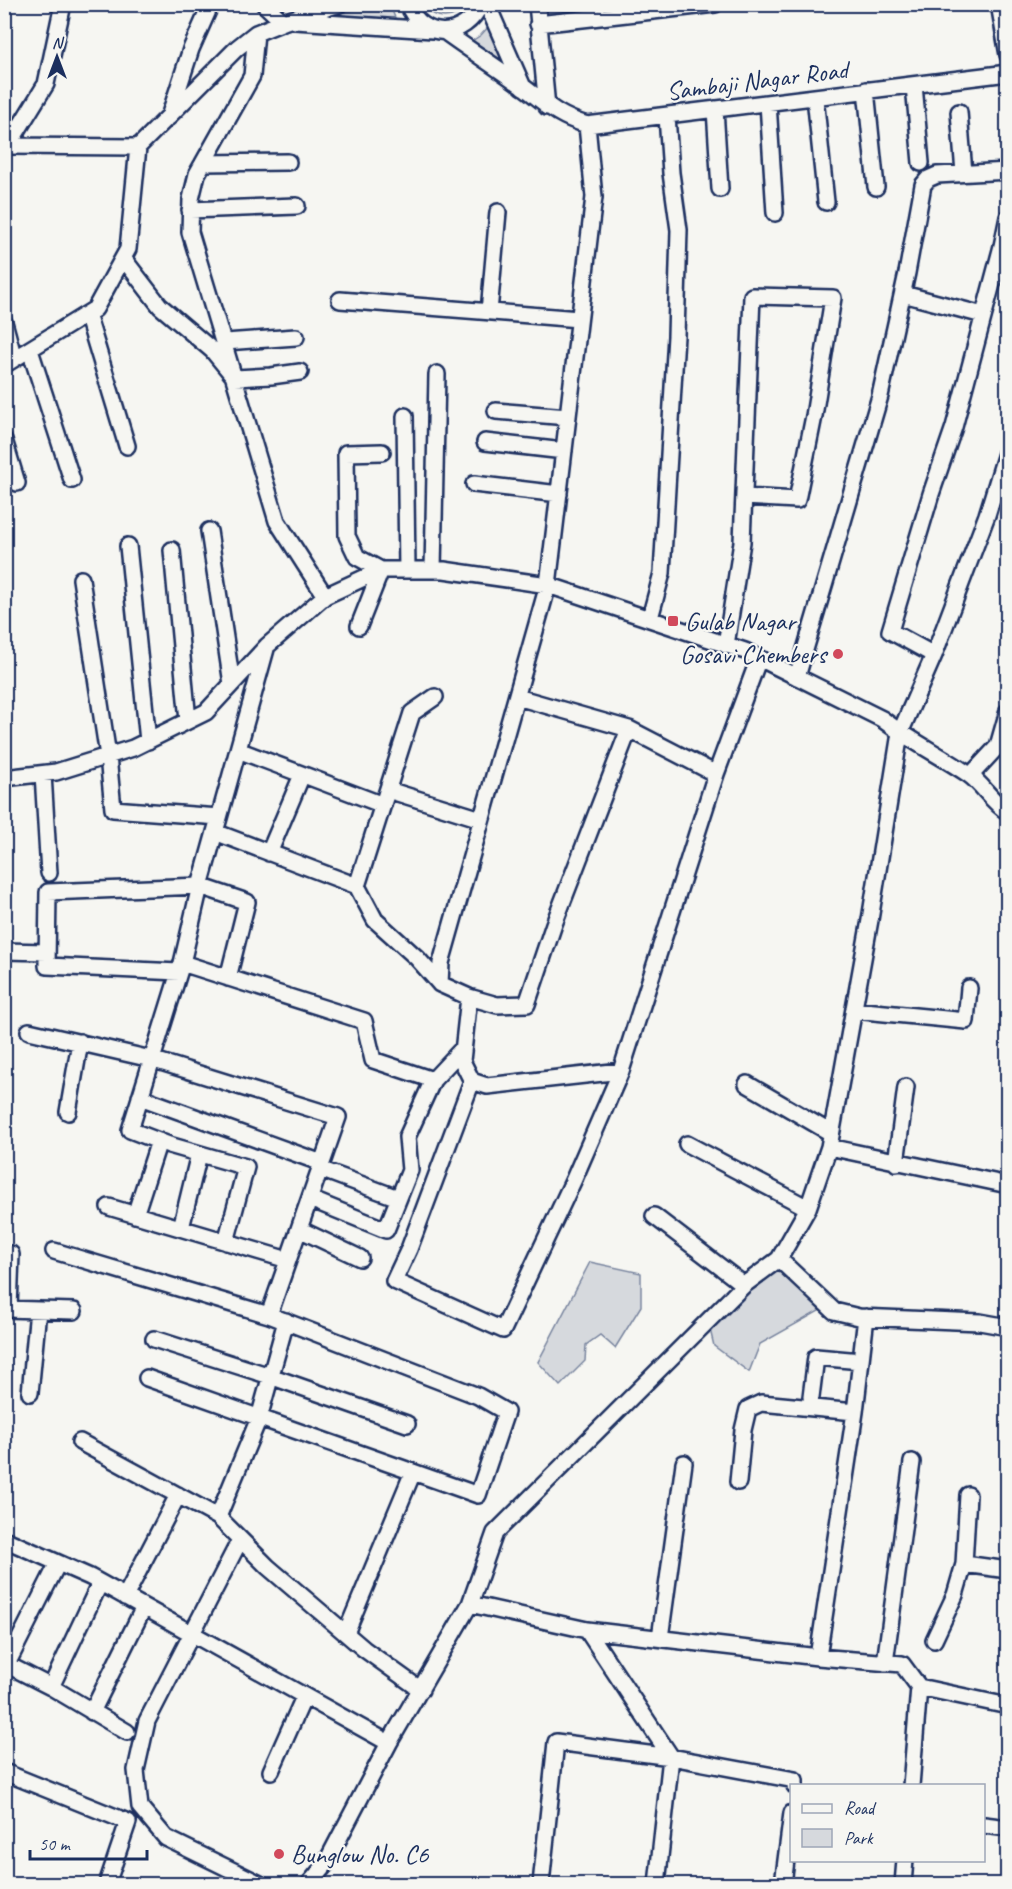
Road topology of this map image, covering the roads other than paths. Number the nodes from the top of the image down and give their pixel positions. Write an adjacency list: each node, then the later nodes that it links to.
1 (63, 4): 30 (street)
2 (211, 4): 28 (street)
3 (264, 4): 13 (street)
4 (339, 4): 13 (street)
5 (408, 4): 15 (street, Sambaji Nagar Road)
6 (481, 4): 15 (street)
7 (487, 4): 20 (street, Sambaji Nagar Road)
8 (537, 4): 14 (street)
9 (715, 4): 11 (street)
10 (999, 4): 17 (street)
11 (676, 7): 12 (street)
12 (610, 10): 14 (street)
13 (284, 21): 15 (street); 16 (street)
14 (538, 24): 24 (street)
15 (439, 31): 20 (street, Sambaji Nagar Road)
16 (256, 33): 28 (street); 33 (street)
17 (1008, 54)
18 (1008, 73): 19 (street, Sambaji Nagar Road)
19 (914, 84): 21 (street, Sambaji Nagar Road); 34 (street)
20 (523, 87): 24 (street, Sambaji Nagar Road)
21 (866, 90): 22 (street, Sambaji Nagar Road); 37 (street)
22 (815, 97): 23 (street, Sambaji Nagar Road); 39 (street)
23 (768, 103): 25 (street, Sambaji Nagar Road); 43 (street)
24 (547, 107): 29 (street, Sambaji Nagar Road)
25 (715, 109): 27 (street, Sambaji Nagar Road); 38 (street)
26 (959, 112): 36 (street)
27 (667, 116): 29 (street, Sambaji Nagar Road); 83 (street)
28 (169, 117): 31 (street)
29 (587, 125): 51 (street)
30 (6, 146): 31 (street)
31 (138, 147): 45 (street)
32 (288, 162): 33 (street)
33 (203, 163): 41 (street)
34 (921, 163)
35 (1008, 171): 36 (street)
36 (964, 173): 46 (street)
37 (876, 187)
38 (720, 189)
39 (826, 202)
40 (297, 206): 41 (street)
41 (190, 210): 54 (street)
42 (498, 212): 48 (street)
43 (775, 213)
44 (1008, 217): 50 (street)
45 (123, 258): 49 (street); 59 (street)
46 (903, 294): 50 (street); 89 (street)
47 (340, 300): 48 (street)
48 (489, 312): 51 (street)
49 (87, 314): 55 (street); 65 (street)
50 (983, 315): 87 (street)
51 (579, 319): 62 (street)
52 (4, 322): 56 (street)
53 (296, 337): 54 (street)
54 (225, 342): 59 (street)
55 (30, 350): 56 (street); 69 (street)
56 (9, 362)
57 (300, 372): 59 (street)
58 (437, 374): 79 (street)
59 (235, 378): 82 (street)
60 (496, 411): 62 (street)
61 (405, 416): 78 (street)
62 (568, 417): 67 (street)
63 (4, 440): 70 (street)
64 (485, 442): 67 (street)
65 (127, 446)
66 (1008, 447): 87 (street)
67 (564, 451): 72 (street)
68 (382, 452): 77 (street)
69 (72, 480)
70 (17, 483)
71 (474, 484): 72 (street)
72 (559, 494): 81 (street)
73 (744, 497): 73 (street); 85 (street)
74 (209, 531): 90 (street)
75 (128, 546): 97 (street)
76 (172, 550): 94 (street)
77 (381, 570): 78 (street); 82 (street); 84 (street)
78 (408, 570): 79 (street)
79 (433, 570): 81 (street)
80 (81, 579): 100 (street)
81 (548, 585): 83 (street); 92 (street)
82 (325, 596): 86 (street)
83 (650, 618): 85 (street)
84 (358, 626)
85 (726, 645): 88 (street)
86 (267, 646): 90 (street); 99 (street)
87 (934, 655): 96 (street)
88 (759, 658): 89 (street); 102 (street)
89 (797, 677): 96 (street)
90 (232, 684): 94 (street)
91 (435, 697): 106 (street)
92 (517, 697): 95 (street); 108 (street)
93 (1008, 711): 98 (street)
94 (188, 721): 97 (street)
95 (629, 729): 102 (street); 120 (street)
96 (900, 733): 104 (street); 121 (street)
97 (148, 741): 100 (street)
98 (1003, 745): 104 (street)
99 (238, 750): 103 (street); 109 (street)
100 (108, 756): 101 (street); 109 (street)
101 (43, 774): 105 (street); 111 (street)
102 (716, 774): 126 (street)
103 (302, 775): 106 (street); 110 (street)
104 (971, 775): 107 (street)
105 (4, 778)
106 (385, 798): 108 (street); 113 (street)
107 (1008, 812)
108 (481, 819): 118 (street)
109 (217, 825): 110 (street); 112 (street)
110 (269, 853): 113 (street)
111 (49, 873)
112 (200, 886): 115 (street); 116 (street); 117 (street)
113 (357, 886): 118 (street)
114 (4, 951): 115 (street)
115 (47, 952): 116 (street)
116 (181, 968): 117 (street); 125 (street)
117 (228, 978): 127 (street)
118 (440, 984): 120 (street)
119 (969, 988): 121 (street)
120 (469, 998): 124 (street)
121 (854, 1010): 133 (street)
122 (29, 1031): 123 (street)
123 (80, 1042): 125 (street); 132 (street)
124 (463, 1048): 127 (street); 128 (street)
125 (151, 1059): 131 (street); 138 (street)
126 (621, 1071): 128 (street); 128 (street)
127 (433, 1080): 140 (street)
128 (472, 1081)
129 (747, 1084): 133 (street)
130 (906, 1087): 137 (street)
131 (140, 1097): 134 (street); 138 (street)
132 (68, 1112)
133 (830, 1140): 137 (street); 143 (street)
134 (159, 1142): 136 (street); 144 (street)
135 (687, 1144): 143 (street)
136 (199, 1154): 146 (street); 148 (street)
137 (896, 1162): 139 (street)
138 (321, 1166): 140 (street); 141 (street)
139 (1008, 1185)
140 (398, 1198): 141 (street)
141 (310, 1199): 147 (street)
142 (109, 1207): 144 (street)
143 (808, 1208): 152 (street)
144 (135, 1215): 146 (street)
145 (654, 1216): 154 (street)
146 (181, 1228): 148 (street)
147 (299, 1229): 151 (street); 153 (street)
148 (226, 1242): 153 (street)
149 (54, 1251): 158 (street)
150 (11, 1254): 155 (street)
151 (360, 1258)
152 (779, 1259): 154 (street); 159 (street)
153 (288, 1260): 158 (street)
154 (744, 1285): 186 (street)
155 (7, 1309): 156 (street)
156 (38, 1310): 157 (street); 166 (street)
157 (74, 1311)
158 (269, 1315): 160 (street)
159 (866, 1317): 161 (street); 163 (street)
160 (286, 1321): 164 (street); 174 (street)
161 (1008, 1327)
162 (154, 1339): 164 (street)
163 (861, 1361): 167 (street); 168 (street)
164 (270, 1376): 169 (street); 170 (street)
165 (147, 1378): 169 (street)
166 (30, 1393)
167 (811, 1397)
168 (855, 1412): 175 (street); 193 (street)
169 (259, 1418): 174 (street); 178 (street)
170 (407, 1424)
171 (80, 1442): 176 (street)
172 (912, 1462): 194 (street)
173 (684, 1463): 191 (street)
174 (413, 1472): 190 (street)
175 (738, 1482)
176 (178, 1495): 178 (street); 185 (street)
177 (968, 1495): 182 (street)
178 (218, 1517): 180 (street)
179 (4, 1539): 181 (street)
180 (240, 1540): 189 (street); 190 (street)
181 (58, 1563): 184 (street); 195 (street)
182 (964, 1564): 183 (street); 192 (street)
183 (1008, 1569)
184 (100, 1583): 185 (street); 196 (street)
185 (125, 1597): 187 (street)
186 (470, 1604): 188 (street); 198 (street)
187 (144, 1607): 189 (street); 201 (street)
188 (587, 1630): 191 (street); 204 (street)
189 (191, 1634): 199 (street); 214 (street)
190 (346, 1634): 198 (street)
191 (660, 1638): 193 (street)
192 (934, 1640)
193 (818, 1657): 194 (street)
194 (885, 1663): 197 (street)
195 (5, 1667): 196 (street)
196 (51, 1687): 201 (street)
197 (919, 1687): 200 (street); 208 (street)
198 (422, 1690): 203 (street)
199 (304, 1697): 203 (street); 205 (street)
200 (1008, 1706)
201 (92, 1712): 202 (street)
202 (127, 1732)
203 (388, 1743): 215 (street)
204 (671, 1757): 207 (street); 216 (street); 217 (street)
205 (271, 1771)
206 (4, 1772): 213 (street)
207 (795, 1784)
208 (911, 1784)
209 (985, 1825): 210 (street)
210 (1008, 1828)
211 (790, 1829): 218 (street)
212 (905, 1862): 219 (street)
213 (107, 1884)
214 (260, 1884)
215 (309, 1884)
216 (541, 1884)
217 (657, 1884)
218 (783, 1884)
219 (903, 1884)

